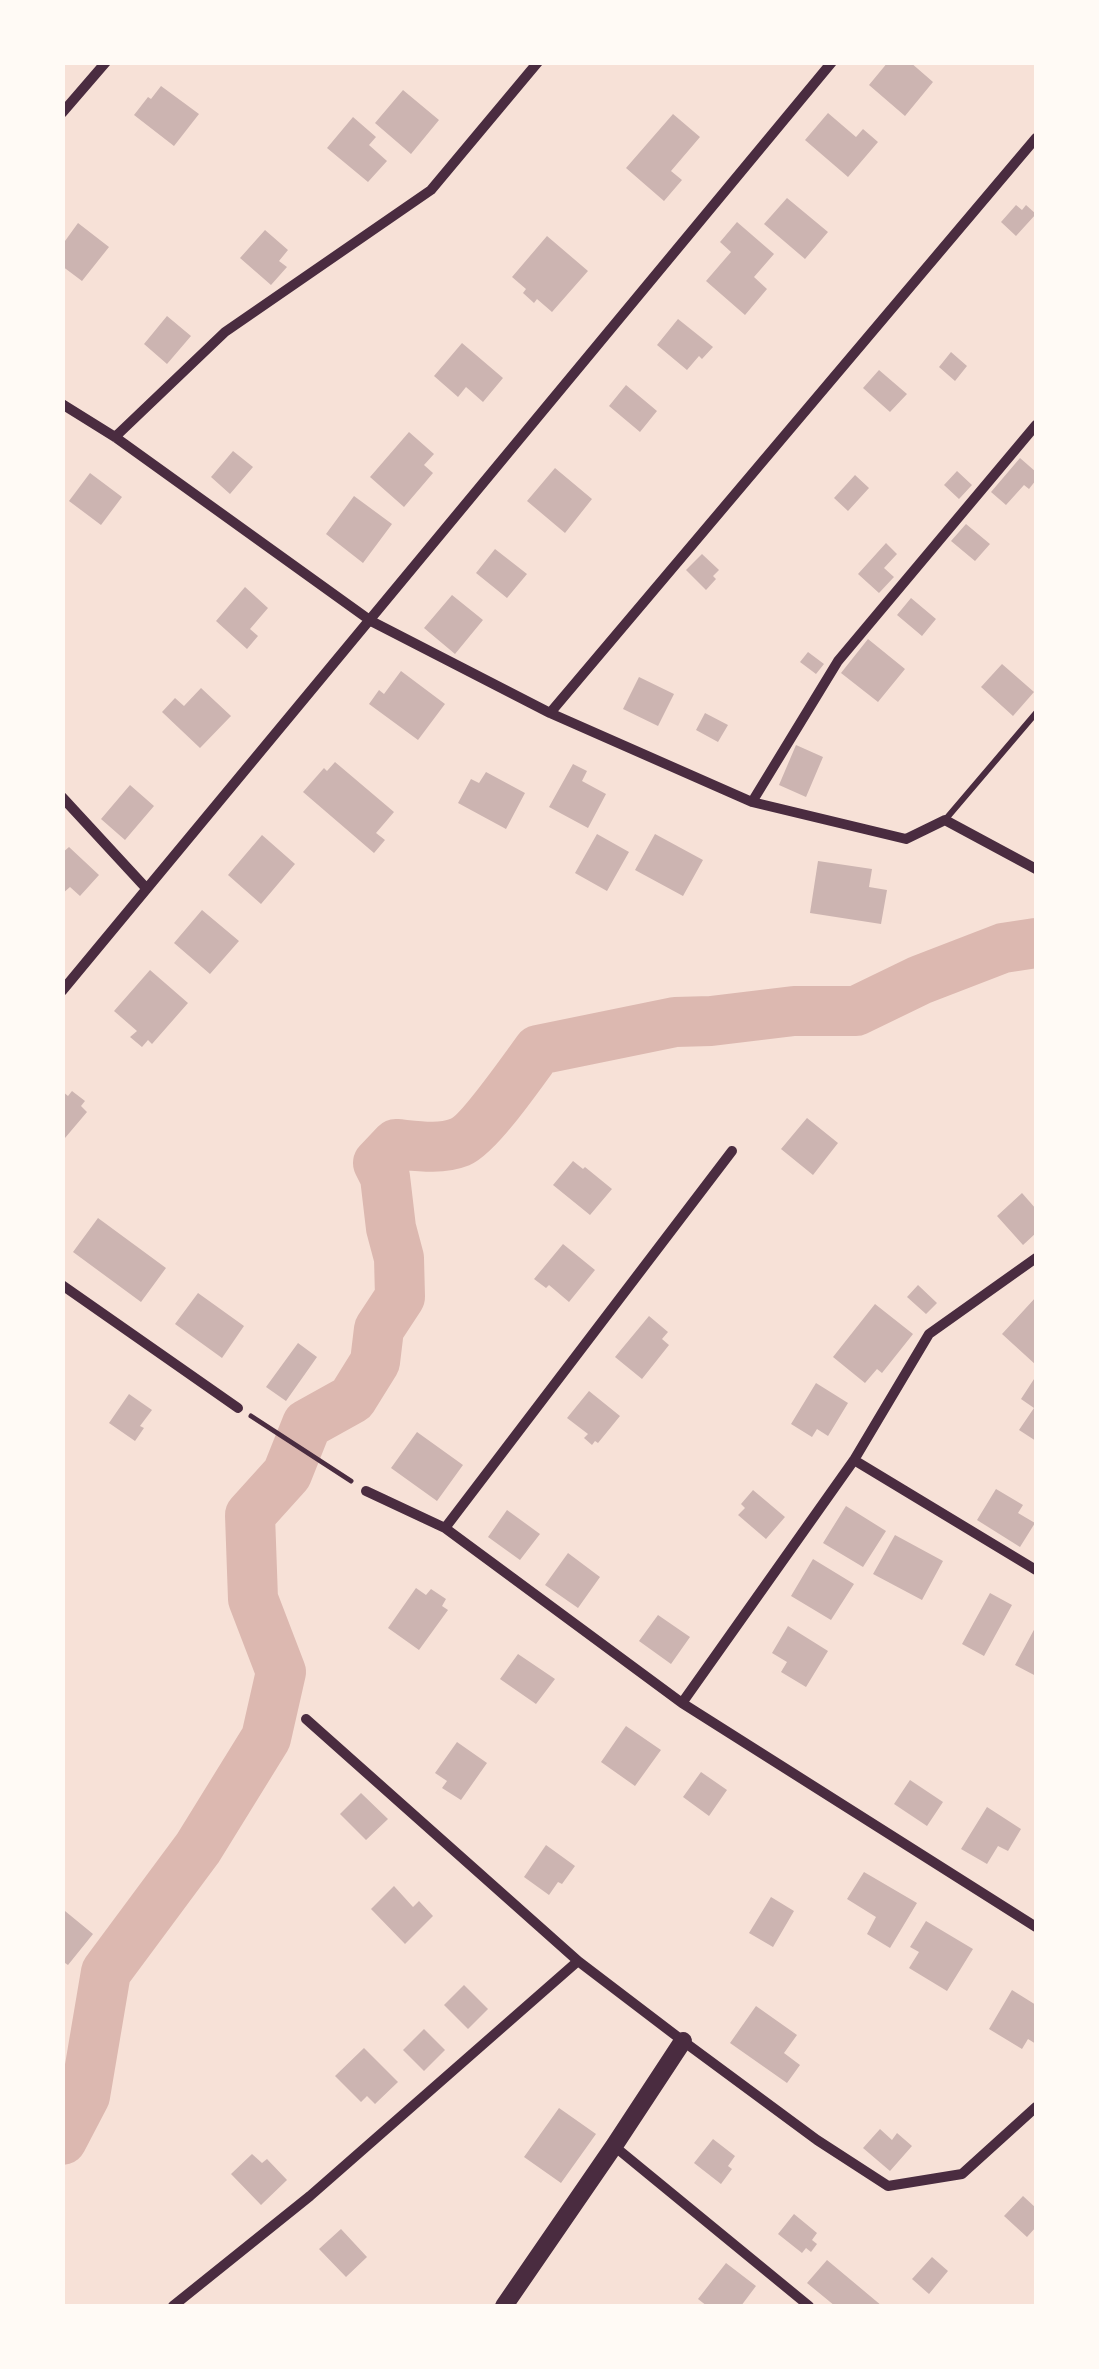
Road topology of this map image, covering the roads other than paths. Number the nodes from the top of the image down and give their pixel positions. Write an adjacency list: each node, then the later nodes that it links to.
1 (106, 62): 4 (street)
2 (538, 62): 8 (street)
3 (832, 62): 9 (street)
4 (62, 113)
5 (1036, 138): 10 (street)
6 (62, 404): 8 (street)
7 (1036, 425): 13 (street)
8 (115, 437): 9 (street)
9 (371, 622): 10 (street); 16 (street)
10 (550, 713): 13 (street)
11 (1036, 714): 14 (lane)
12 (62, 797): 16 (street)
13 (752, 802): 14 (street)
14 (945, 820): 15 (street)
15 (1036, 870)
16 (146, 888): 17 (street)
17 (62, 991)
18 (732, 1151): 24 (street)
19 (1036, 1258): 22 (street)
20 (62, 1285): 21 (street)
21 (238, 1408)
22 (854, 1460): 25 (street); 26 (street)
23 (366, 1491): 24 (street)
24 (444, 1528): 26 (street)
25 (1036, 1570)
26 (682, 1703): 28 (street)
27 (306, 1719): 29 (street)
28 (1036, 1927)
29 (578, 1960): 30 (street); 33 (street)
30 (682, 2042): 31 (street); 32 (street)
31 (1036, 2107)
32 (614, 2146): 34 (street); 35 (street)
33 (173, 2306)
34 (504, 2306)
35 (808, 2306)

